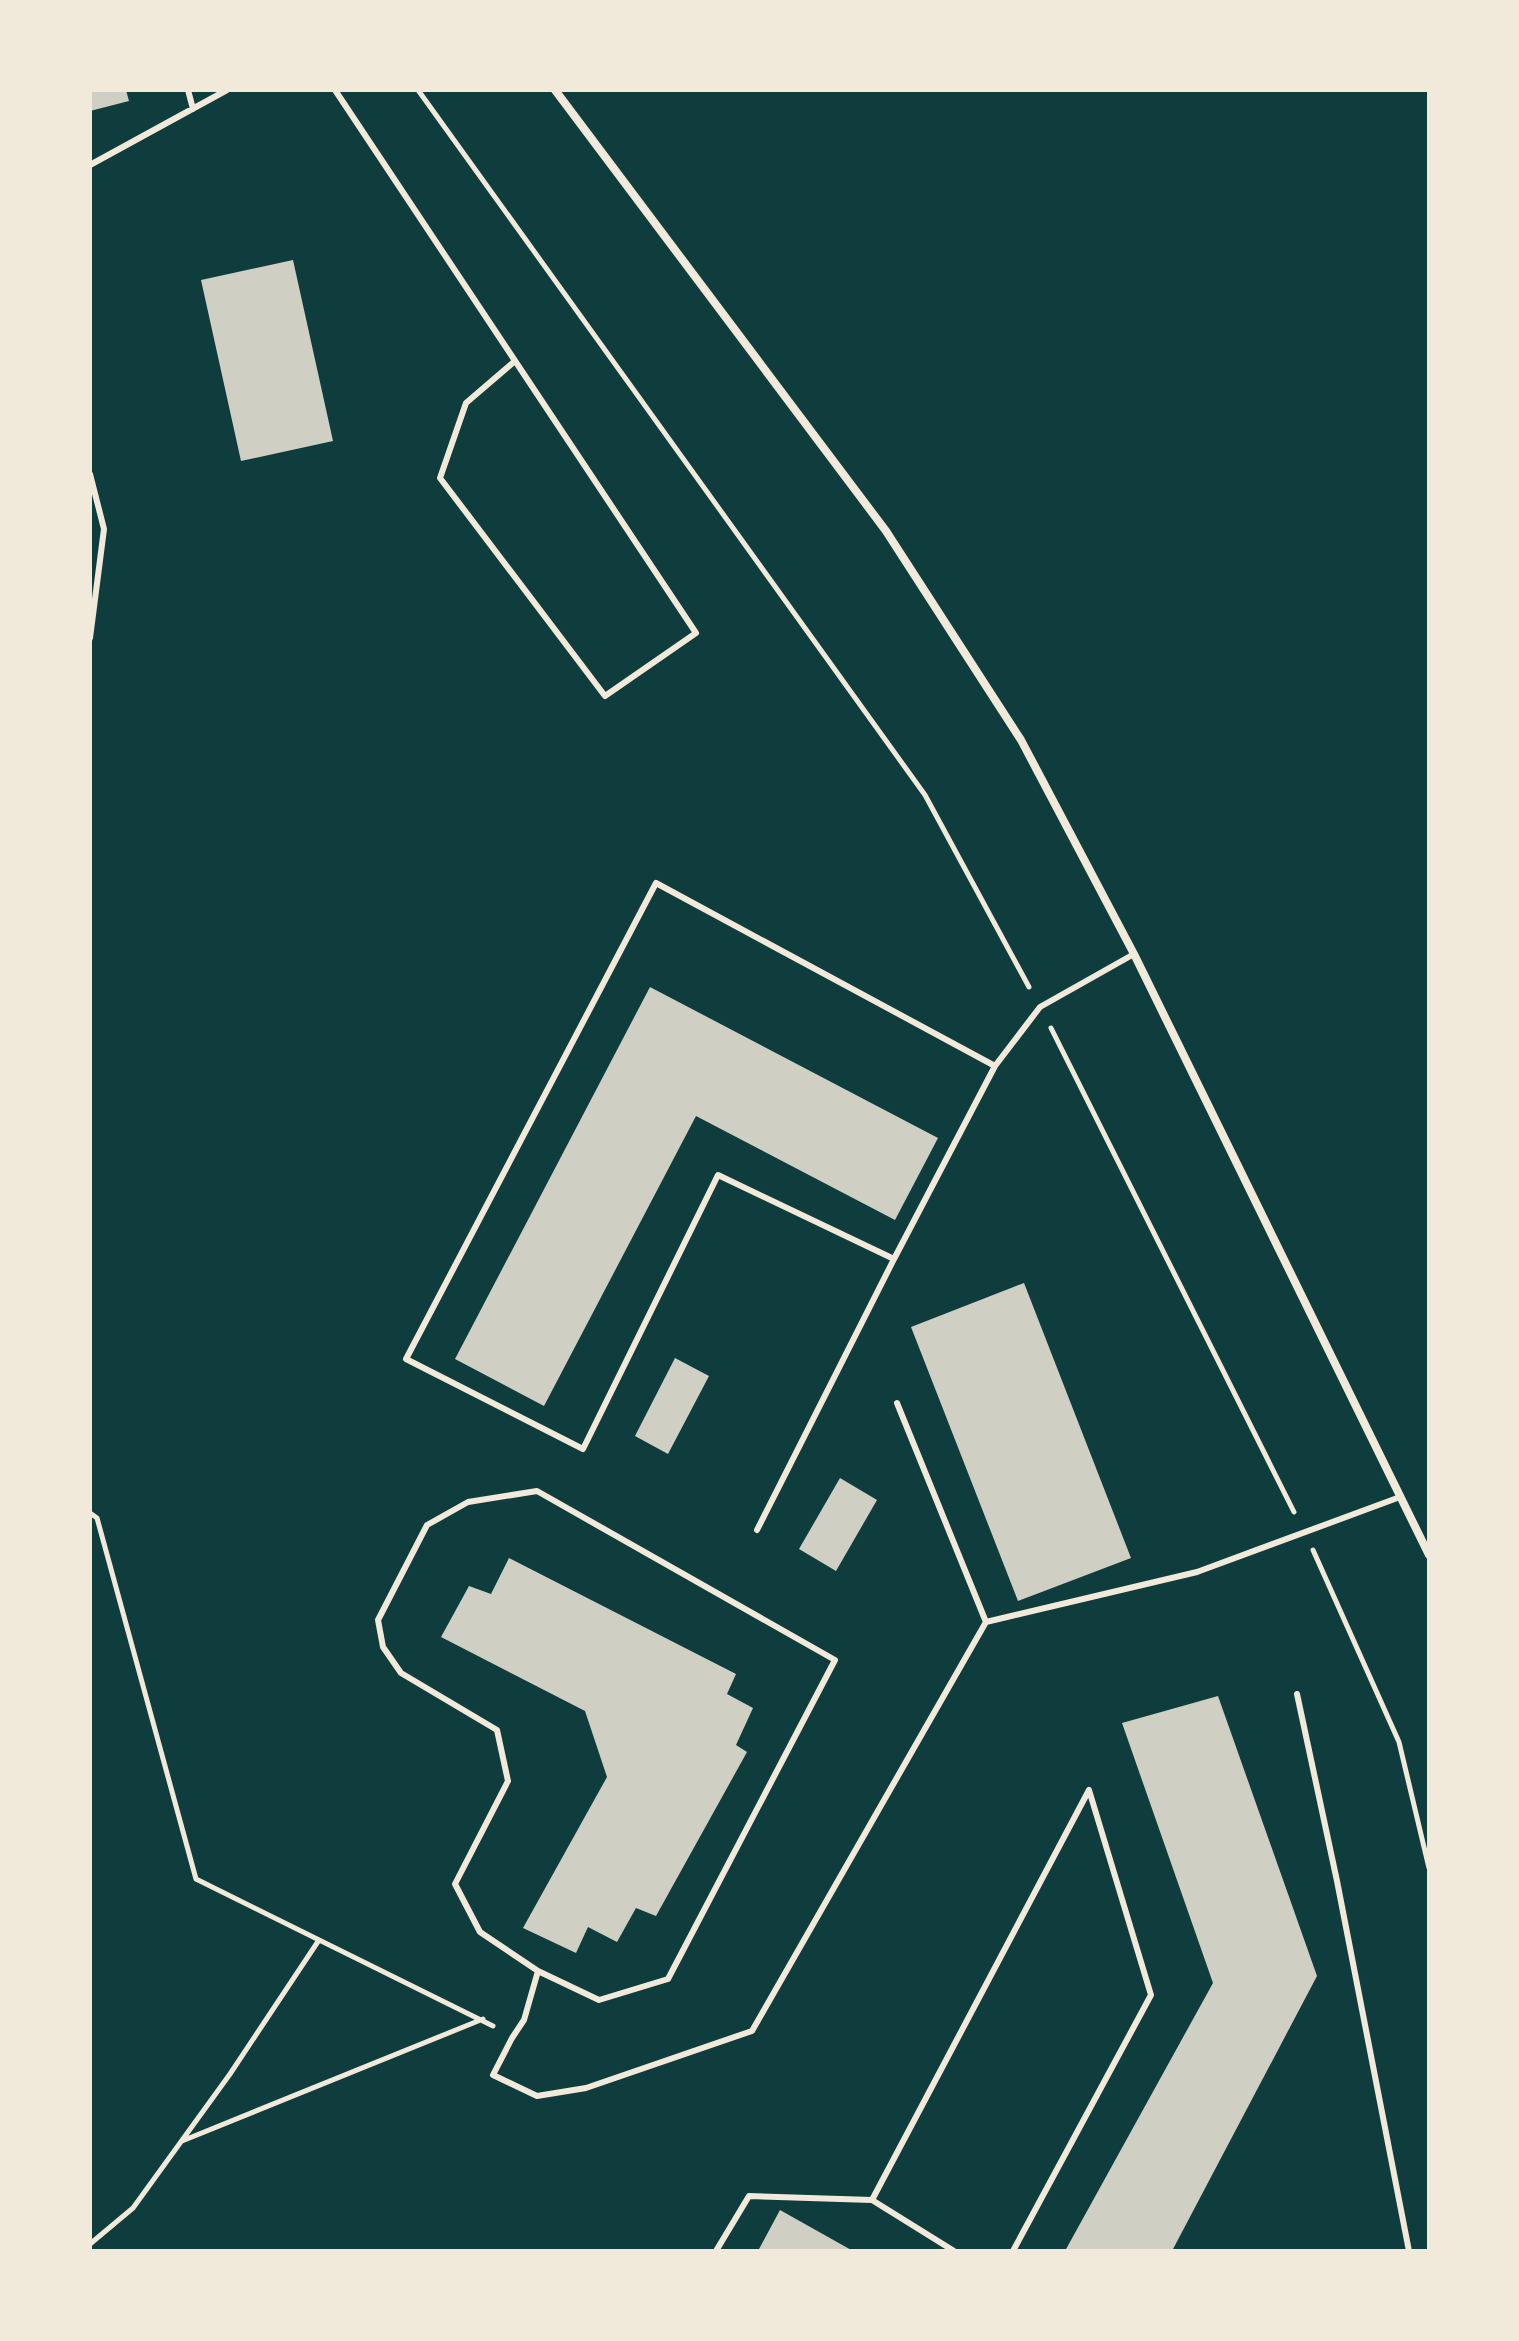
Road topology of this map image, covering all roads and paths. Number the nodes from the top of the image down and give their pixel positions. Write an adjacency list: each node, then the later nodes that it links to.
1 (188, 90): 6 (lane)
2 (227, 90): 6 (lane)
3 (335, 90): 8 (lane)
4 (418, 90): 12 (path)
5 (555, 90): 11 (street)
6 (193, 109): 7 (lane)
7 (90, 165)
8 (515, 361): 8 (lane)
9 (90, 474): 10 (lane)
10 (90, 638)
11 (1134, 954): 12 (lane); 16 (street)
12 (1040, 1007): 13 (lane); 19 (path)
13 (995, 1066): 14 (lane); 14 (lane)
14 (894, 1259): 18 (lane)
15 (897, 1403): 21 (lane)
16 (1400, 1497): 19 (lane); 20 (street)
17 (90, 1513): 24 (path)
18 (757, 1530)
19 (1304, 1532): 21 (lane); 23 (path)
20 (1429, 1555)
21 (986, 1622): 27 (lane)
22 (1297, 1694): 34 (lane)
23 (1429, 1868)
24 (319, 1940): 26 (path); 28 (path)
25 (538, 1971): 25 (lane); 27 (lane)
26 (483, 2019): 27 (path); 28 (path)
27 (512, 2038)
28 (181, 2141): 30 (path)
29 (872, 2200): 31 (lane); 32 (lane); 33 (lane)
30 (90, 2244)
31 (716, 2251)
32 (954, 2251)
33 (1013, 2251)
34 (1409, 2251)

